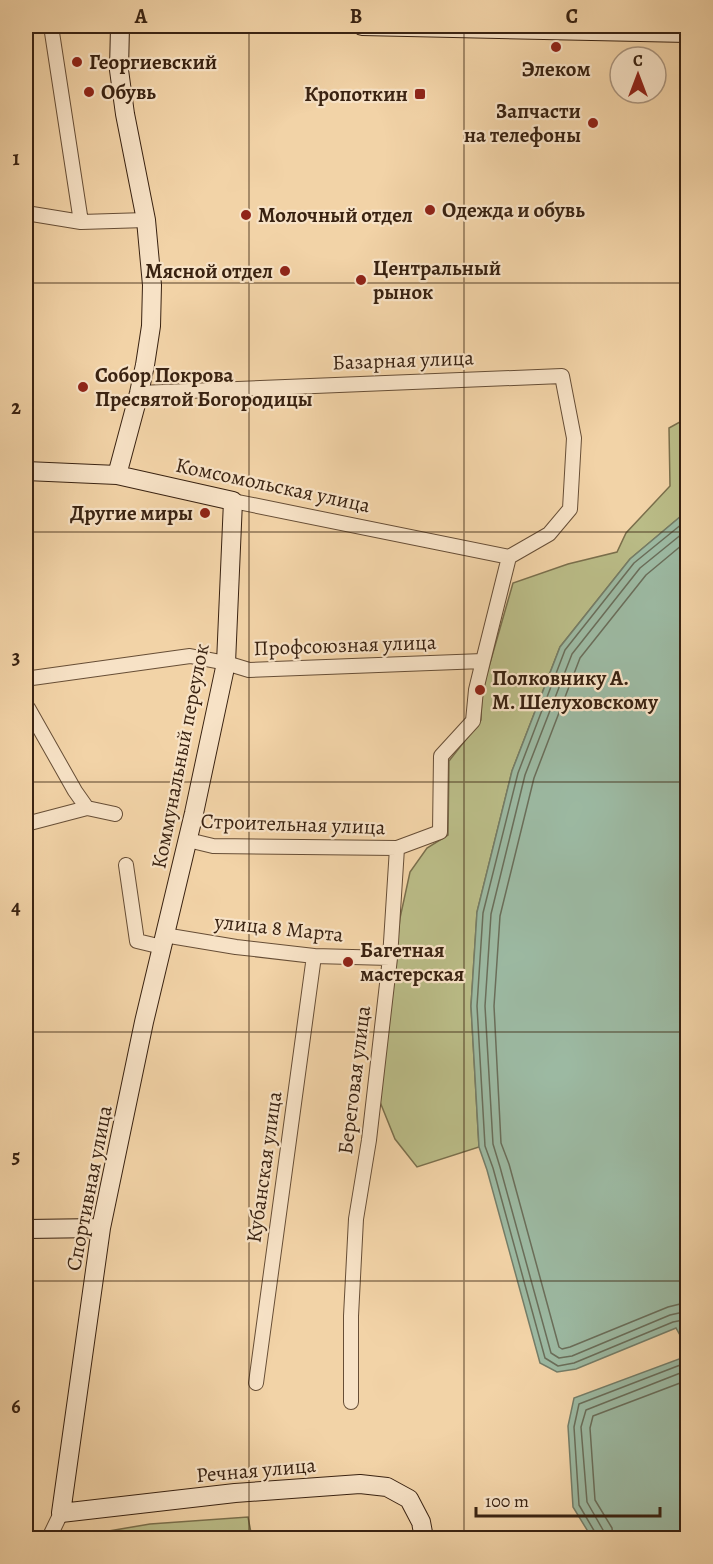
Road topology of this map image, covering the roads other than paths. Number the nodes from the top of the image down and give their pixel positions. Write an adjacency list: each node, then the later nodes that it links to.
1 (51, 26): 7 (street)
2 (120, 26): 6 (main road)
3 (362, 26): 4 (main road)
4 (687, 33)
5 (26, 213): 7 (street)
6 (146, 220): 7 (street); 8 (main road)
7 (81, 222)
8 (139, 393): 10 (main road); 12 (street, Базарная улица)
9 (26, 471): 10 (main road, Комсомольская улица)
10 (117, 475): 11 (main road, Комсомольская улица)
11 (233, 501): 12 (street, Комсомольская улица); 14 (main road, Коммунальный переулок)
12 (509, 557): 13 (street)
13 (483, 661): 14 (street, Профсоюзная улица); 21 (street)
14 (226, 663): 15 (street, Профсоюзная улица); 20 (main road, Коммунальный переулок)
15 (32, 678)
16 (28, 708): 17 (street)
17 (87, 808): 18 (street); 19 (street)
18 (115, 814)
19 (26, 824)
20 (188, 840): 21 (street, Строительная улица); 23 (main road, Коммунальный переулок)
21 (397, 848): 25 (street, Береговая улица)
22 (126, 865): 23 (street)
23 (163, 941): 24 (street, улица 8 Марта); 26 (main road, Спортивная улица)
24 (314, 956): 25 (street, улица 8 Марта); 28 (street, Кубанская улица)
25 (390, 958): 29 (street, Береговая улица)
26 (101, 1228): 27 (main road); 30 (main road, Спортивная улица)
27 (26, 1229)
28 (256, 1383)
29 (351, 1402)
30 (61, 1513): 31 (street, Спортивная улица); 32 (main road, Речная улица)
31 (49, 1539)
32 (424, 1539)

